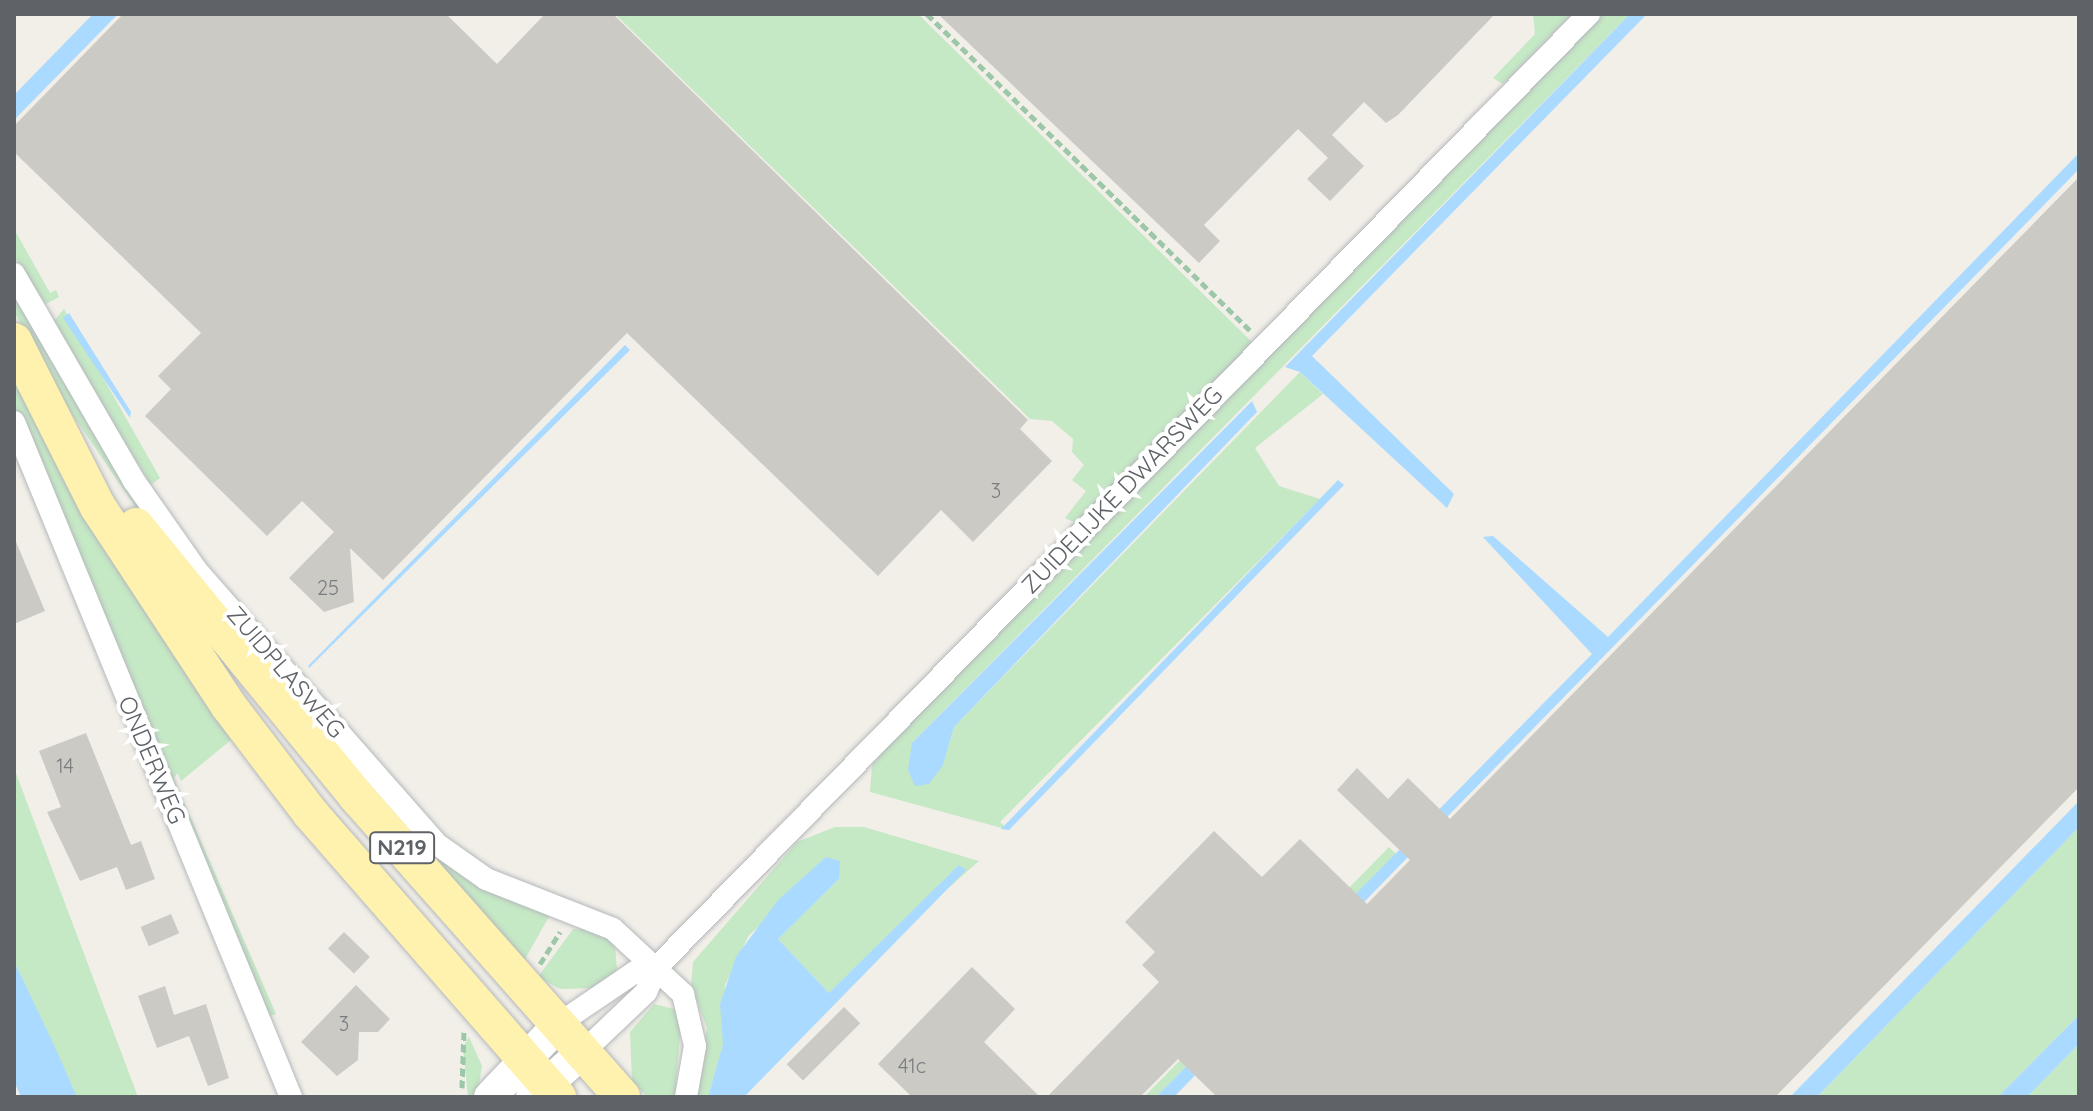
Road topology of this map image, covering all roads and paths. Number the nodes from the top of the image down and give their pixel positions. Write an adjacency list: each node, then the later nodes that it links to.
1 (927, 14): 5 (path)
2 (1589, 14): 5 (street, ZUIDELIJKE DWARSWEG)
3 (14, 274): 8 (street, ZUIDPLASWEG)
4 (14, 341): 7 (main road, ZUIDPLASWEG / N219)
5 (1265, 344): 8 (street, ZUIDELIJKE DWARSWEG)
6 (14, 422): 12 (street, ONDERWEG)
7 (71, 442): 9 (main road, ZUIDPLASWEG / N219); 11 (main road, ZUIDPLASWEG / N219)
8 (657, 967): 9 (street, ZUIDELIJKE DWARSWEG); 10 (street, ZUIDELIJKE DWARSWEG); 15 (street, ZUIDPLASWEG)
9 (560, 1023): 10 (main road, N219); 11 (street, ZUIDELIJKE DWARSWEG)
10 (584, 1051): 11 (street, ZUIDELIJKE DWARSWEG); 14 (main road, N219)
11 (540, 1085): 13 (street, ZUIDELIJKE DWARSWEG)
12 (291, 1097)
13 (490, 1097)
14 (622, 1097)
15 (686, 1097)

